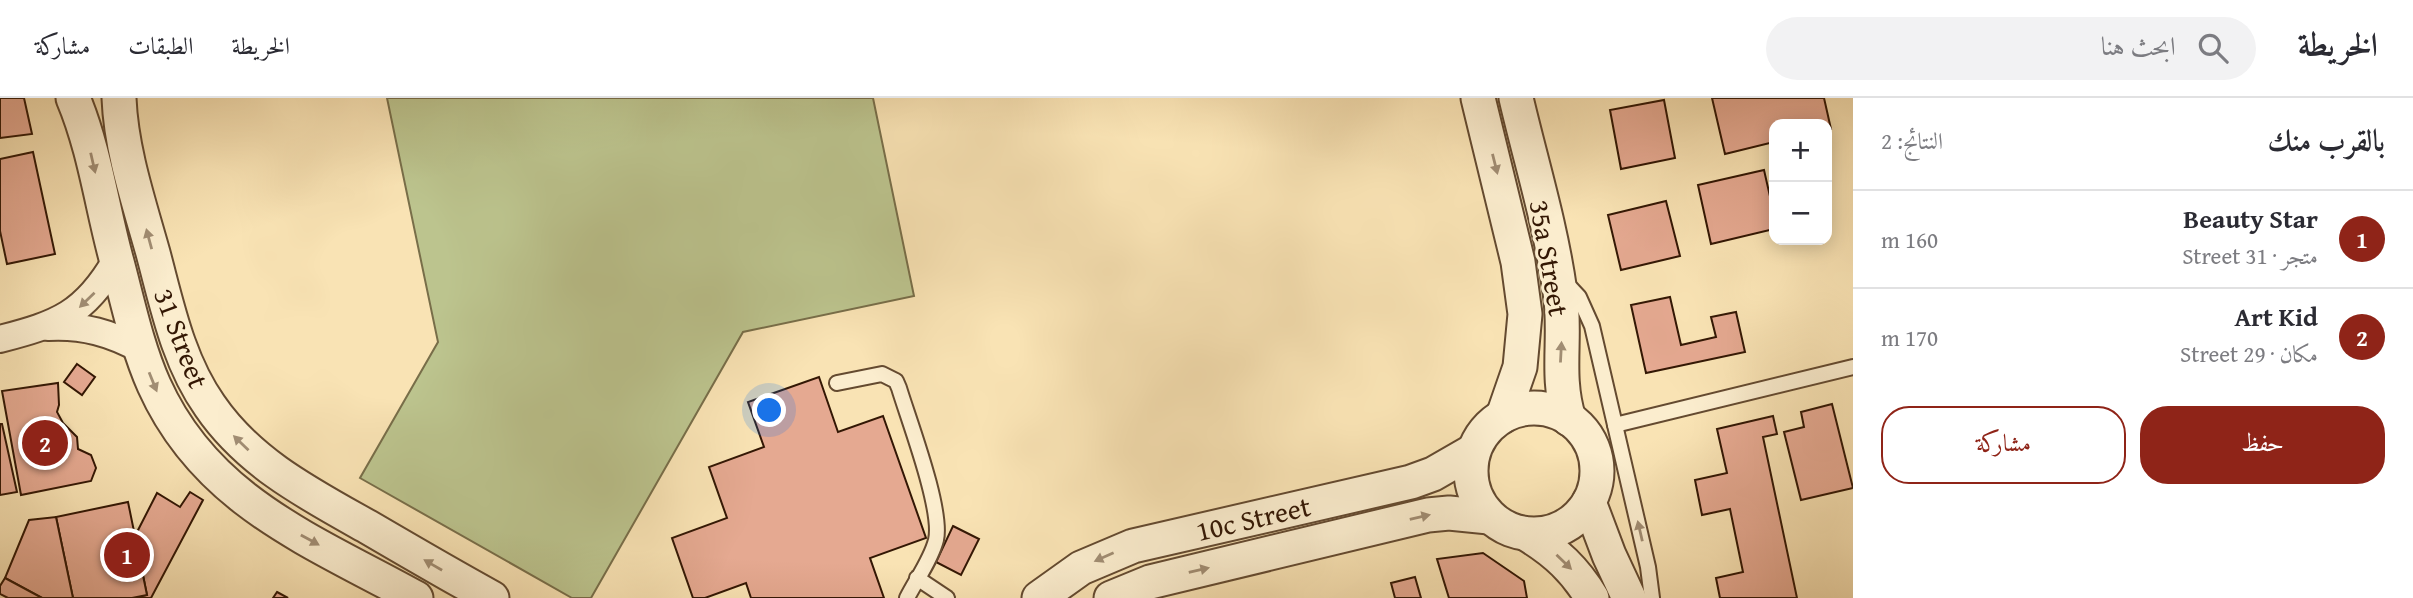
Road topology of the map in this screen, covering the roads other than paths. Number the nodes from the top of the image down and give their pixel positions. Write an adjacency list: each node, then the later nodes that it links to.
1 (73, 98): 5 (street, 31 Street, one-way to 5)
2 (119, 98): 21 (street, 31 Street, one-way to 2)
3 (1479, 98): 12 (street, 35a Street, one-way to 12)
4 (1516, 98): 6 (street, 35a Street)
5 (116, 260): 7 (street, one-way to 7); 9 (street, 31 Street)
6 (1558, 275): 13 (street, 35a Street, one-way to 6); 14 (lane)
7 (46, 327): 8 (street); 9 (street)
8 (0, 339)
9 (142, 350): 20 (street, 31 Street, one-way to 20)
10 (1853, 367): 14 (lane)
11 (837, 383): 19 (lane)
12 (1503, 416): 13 (street); 15 (street)
13 (1569, 419): 16 (street)
14 (1615, 425): 28 (lane, one-way to 14)
15 (1474, 451): 17 (street); 24 (street, 10c Street, one-way to 24)
16 (1589, 502): 18 (street); 27 (street)
17 (1489, 517): 18 (street); 25 (street, 10c Street, one-way to 17)
18 (1528, 535): 26 (street, one-way to 26)
19 (917, 578): 22 (lane); 23 (lane)
20 (416, 598)
21 (492, 598)
22 (907, 598)
23 (947, 598)
24 (1039, 598)
25 (1111, 598)
26 (1592, 598)
27 (1629, 598)
28 (1652, 598)

